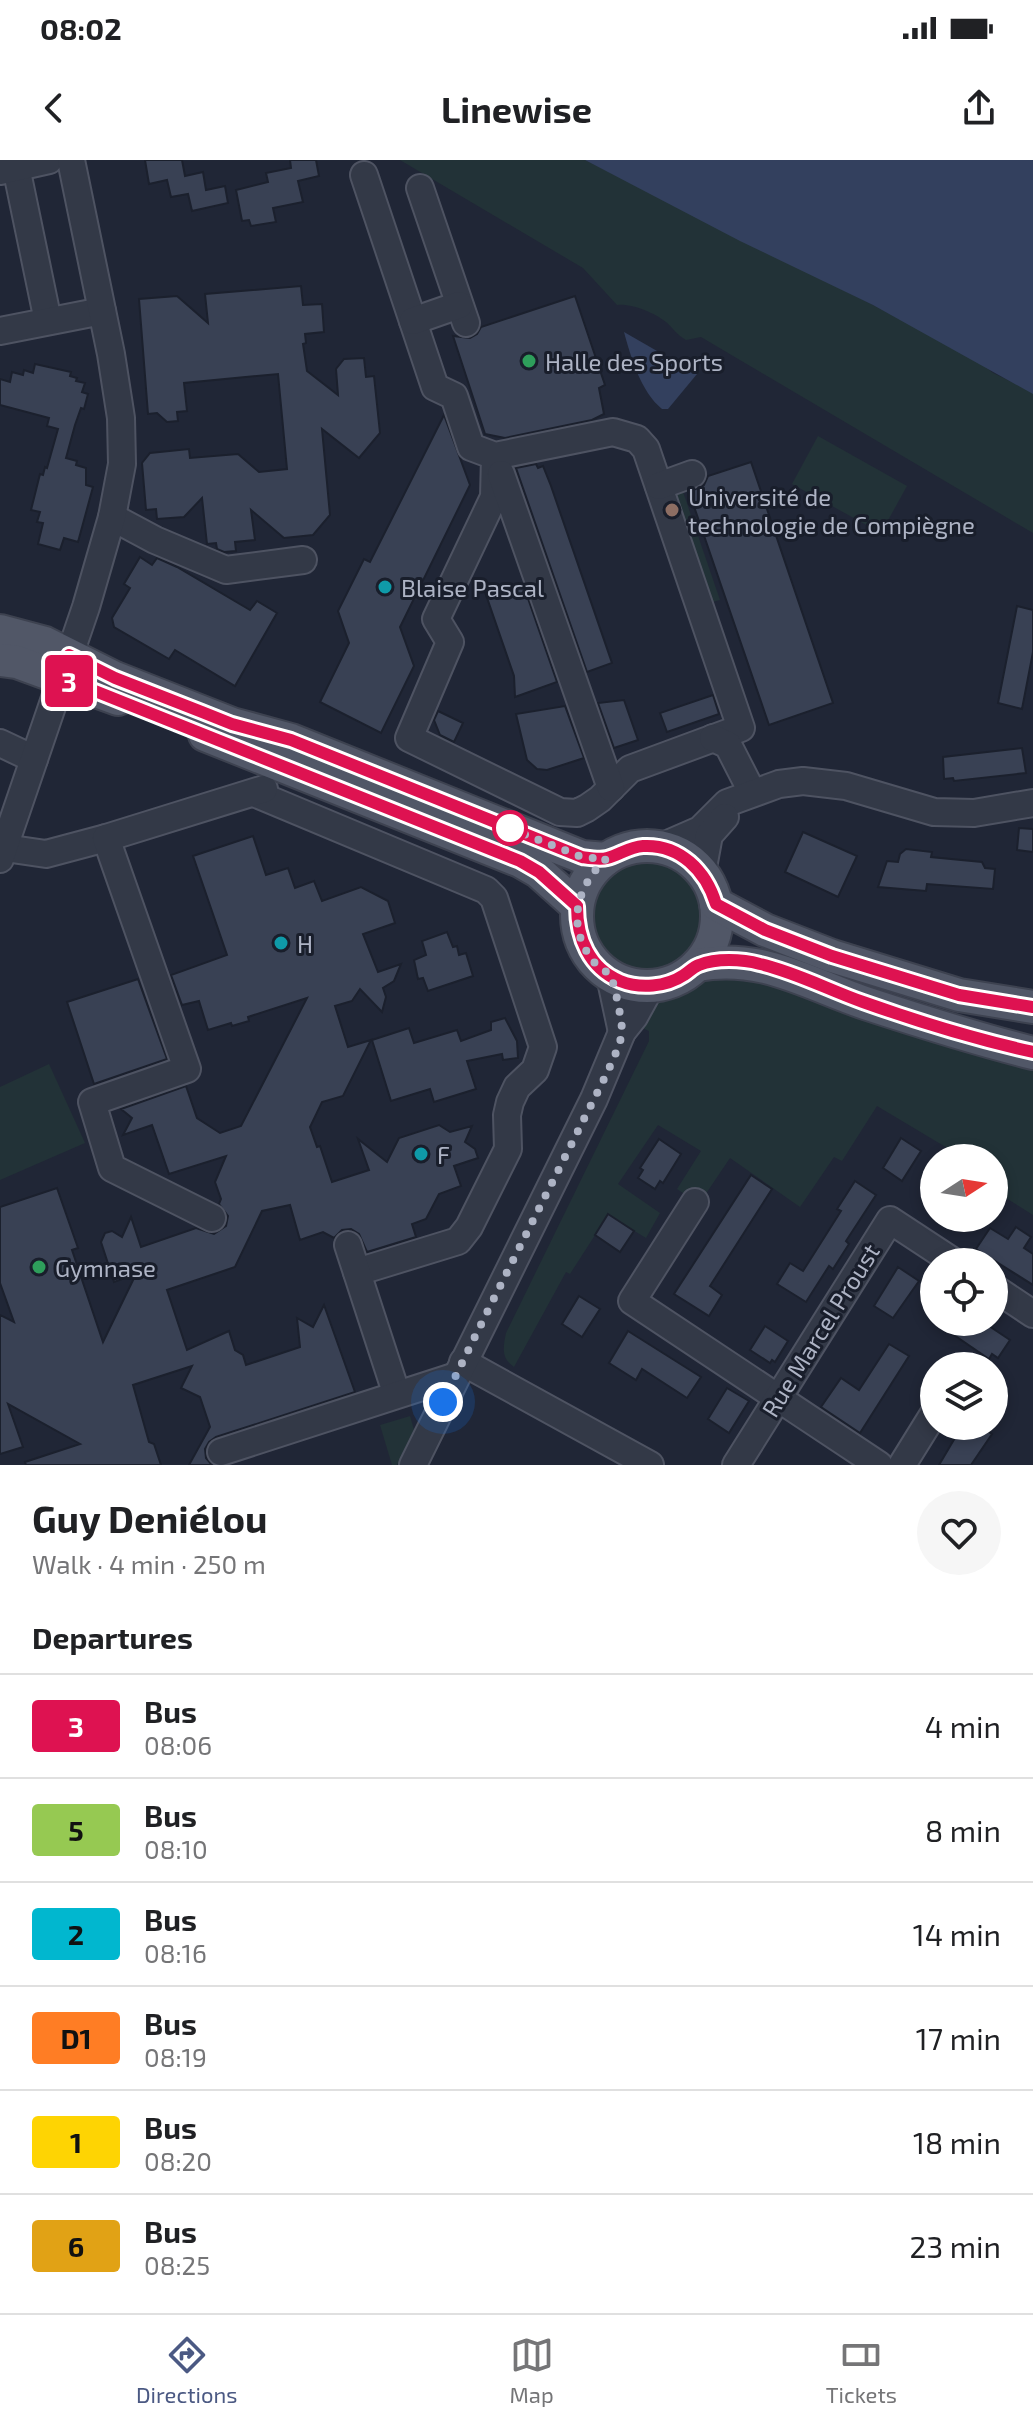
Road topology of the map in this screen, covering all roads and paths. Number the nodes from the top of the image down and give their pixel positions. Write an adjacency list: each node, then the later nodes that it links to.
1 (49, 160): 3 (street)
2 (71, 160): 6 (street)
3 (8, 169): 7 (street)
4 (364, 175): 8 (street)
5 (420, 188): 8 (street)
6 (102, 311): 7 (street); 13 (street)
7 (48, 321): 9 (street)
8 (413, 321): 10 (street)
9 (0, 331)
10 (495, 456): 12 (street); 21 (street); 21 (street)
11 (692, 474): 12 (street)
12 (659, 486): 18 (street)
13 (112, 517): 14 (street); 17 (street)
14 (303, 560)
15 (0, 631): 17 (main road)
16 (0, 660): 17 (main road)
17 (65, 666): 20 (street); 27 (main road); 30 (main road)
18 (713, 738): 21 (street); 22 (street)
19 (0, 743): 20 (street)
20 (34, 759): 26 (street)
21 (611, 788)
22 (745, 795): 23 (street); 25 (street); 28 (street)
23 (1033, 803)
24 (106, 838): 26 (street); 38 (street); 41 (street)
25 (661, 847): 27 (main road); 28 (main road)
26 (2, 854)
27 (606, 859): 30 (main road)
28 (702, 873): 29 (main road)
29 (716, 904): 31 (main road); 34 (main road)
30 (577, 906): 32 (main road)
31 (697, 965): 33 (main road); 36 (main road)
32 (610, 976): 33 (main road); 35 (street)
33 (651, 986): 35 (street)
34 (1033, 1007)
35 (622, 1032): 44 (street)
36 (1033, 1053)
37 (695, 1202): 46 (street)
38 (212, 1218)
39 (348, 1245): 41 (street)
40 (933, 1248): 46 (street, Rue Marcel Proust)
41 (357, 1272): 45 (street)
42 (1008, 1297): 43 (street)
43 (1033, 1314)
44 (460, 1369): 48 (street); 49 (street); 50 (street)
45 (393, 1383)
46 (777, 1397): 51 (street, Rue Marcel Proust); 52 (street)
47 (920, 1436): 53 (street)
48 (221, 1452)
49 (413, 1465)
50 (650, 1465)
51 (736, 1465)
52 (879, 1465)
53 (902, 1465)

